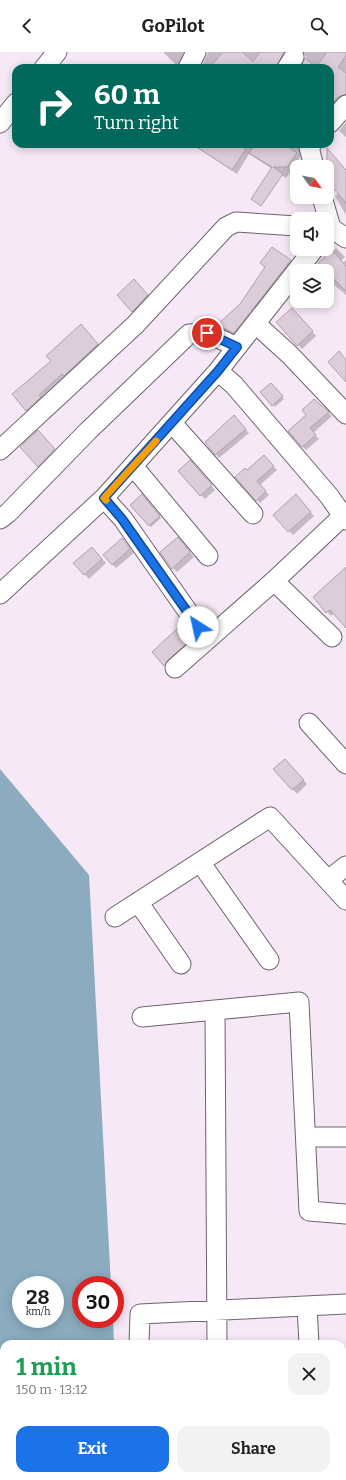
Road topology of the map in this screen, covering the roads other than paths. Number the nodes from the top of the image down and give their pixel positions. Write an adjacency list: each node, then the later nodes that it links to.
1 (57, 52): 3 (street)
2 (196, 52): 4 (street)
3 (47, 64)
4 (190, 64)
5 (346, 105): 7 (street)
6 (12, 108): 8 (street)
7 (334, 118)
8 (0, 123)
9 (309, 148): 10 (street)
10 (312, 160)
11 (290, 226): 18 (street)
12 (309, 256): 13 (street)
13 (256, 324): 14 (street); 16 (street)
14 (237, 347): 15 (street); 22 (street)
15 (218, 371): 17 (street); 23 (street)
16 (346, 414)
17 (172, 423): 19 (street); 21 (street)
18 (0, 450)
19 (133, 466): 20 (street); 24 (street)
20 (104, 498): 26 (street); 28 (street)
21 (253, 514)
22 (0, 519)
23 (344, 519): 25 (street)
24 (208, 556)
25 (274, 581): 27 (street); 28 (street)
26 (0, 594)
27 (332, 637)
28 (207, 639): 29 (street)
29 (175, 668)
30 (309, 723): 31 (street)
31 (346, 764)
32 (200, 862): 34 (street); 36 (street); 38 (street)
33 (346, 866): 34 (street)
34 (328, 880): 35 (street)
35 (346, 900)
36 (138, 902): 37 (street); 39 (street)
37 (115, 917)
38 (269, 960)
39 (181, 964)
40 (215, 1011): 41 (street); 42 (street); 47 (street)
41 (142, 1017)
42 (306, 1137): 43 (street); 44 (street)
43 (346, 1137)
44 (346, 1214)
45 (346, 1304): 46 (street)
46 (307, 1306): 47 (street); 50 (street)
47 (217, 1310): 48 (street); 49 (street)
48 (139, 1340)
49 (217, 1340)
50 (308, 1340)

